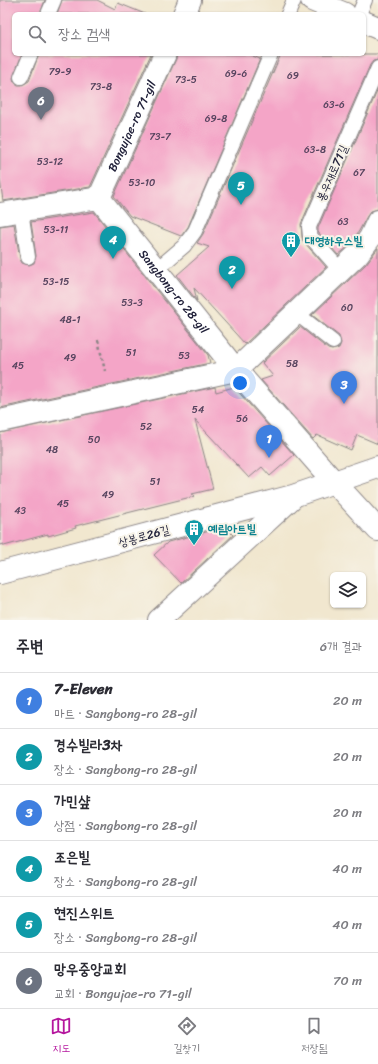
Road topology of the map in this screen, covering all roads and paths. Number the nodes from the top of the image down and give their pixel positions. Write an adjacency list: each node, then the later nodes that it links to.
1 (54, 0): 6 (lane)
2 (190, 0): 7 (street)
3 (294, 0): 8 (lane)
4 (312, 0): 9 (street)
5 (365, 0): 10 (lane)
6 (49, 12)
7 (185, 12)
8 (289, 12)
9 (340, 12)
10 (360, 12)
11 (366, 23): 12 (street)
12 (378, 28)
13 (30, 56): 17 (lane)
14 (164, 56): 18 (street, Bongujae-ro 71-gil)
15 (270, 56): 23 (lane)
16 (378, 68): 24 (lane, 봉우재로71길)
17 (21, 77)
18 (99, 198): 19 (street); 23 (street, Sangbong-ro 28-gil)
19 (21, 211): 20 (street); 22 (lane)
20 (0, 214)
21 (378, 221): 24 (street)
22 (28, 257)
23 (156, 270): 28 (street, Sangbong-ro 28-gil)
24 (341, 271): 25 (street)
25 (296, 313): 27 (lane); 28 (street)
26 (98, 340): 29 (path)
27 (333, 342)
28 (236, 370): 29 (street); 32 (street, Sangbong-ro 28-gil)
29 (110, 397): 30 (street)
30 (0, 421)
31 (378, 467): 32 (street, 상봉로26길)
32 (334, 482): 33 (street, 상봉로26길); 34 (street, Sangbong-ro 28-gil)
33 (293, 496): 35 (street, 상봉로26길); 36 (street)
34 (378, 530)
35 (0, 573)
36 (159, 620)

